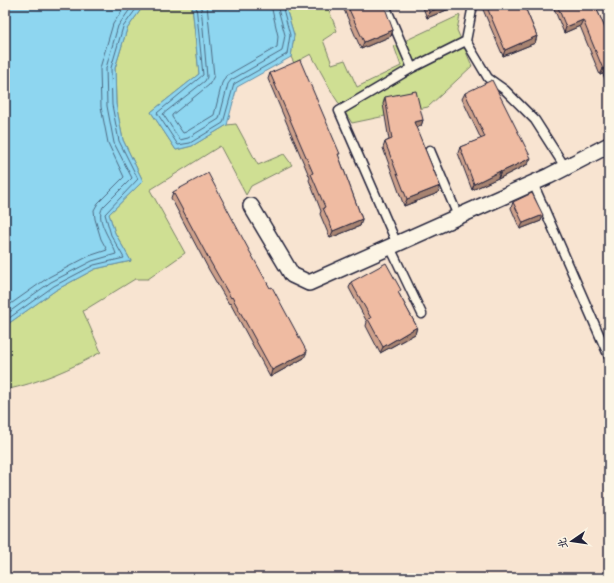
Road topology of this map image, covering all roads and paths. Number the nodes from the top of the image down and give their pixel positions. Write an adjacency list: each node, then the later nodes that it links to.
1 (385, 5): 4 (lane)
2 (473, 5): 3 (lane)
3 (466, 41): 4 (lane); 7 (lane)
4 (412, 68): 11 (lane)
5 (609, 145): 7 (street)
6 (430, 150): 10 (lane)
7 (565, 168): 8 (street)
8 (533, 183): 10 (street); 13 (lane)
9 (251, 206): 11 (street)
10 (458, 216): 11 (street)
11 (394, 245): 12 (lane)
12 (422, 314)
13 (609, 357)

